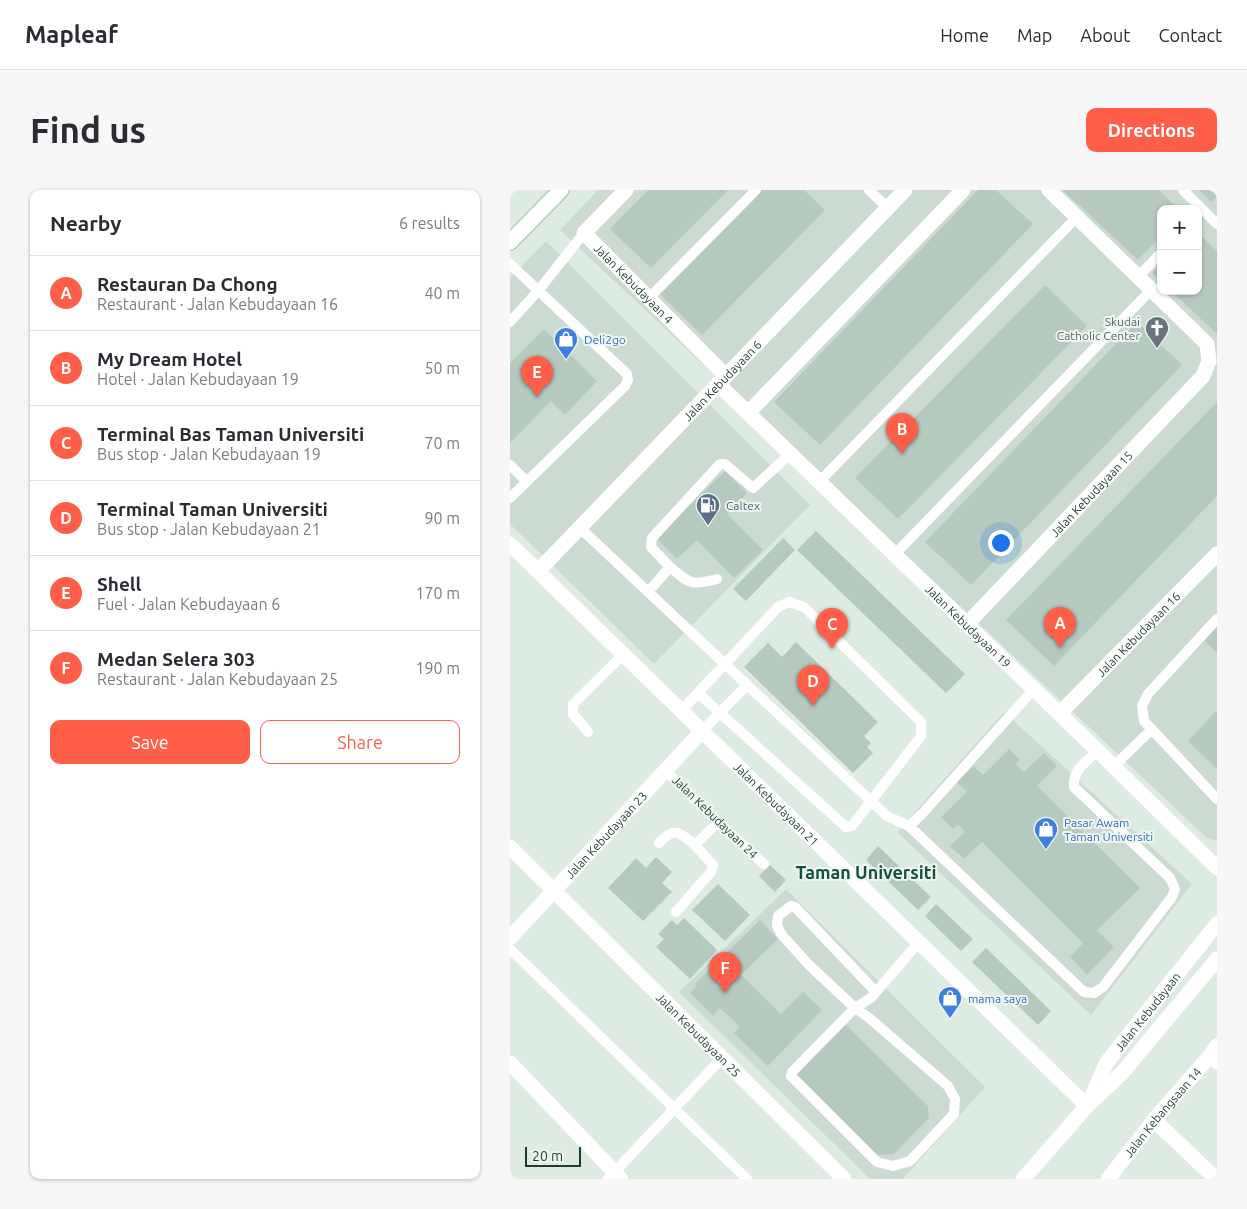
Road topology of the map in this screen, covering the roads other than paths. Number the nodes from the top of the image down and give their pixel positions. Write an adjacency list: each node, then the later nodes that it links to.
1 (561, 190): 15 (street)
2 (626, 190): 14 (street, Jalan Kebudayaan 4)
3 (756, 190): 21 (lane)
4 (869, 190): 10 (lane)
5 (906, 190): 10 (street, Jalan Kebudayaan 6)
6 (963, 190): 24 (street)
7 (1050, 190): 12 (street)
8 (1183, 190): 9 (lane)
9 (1195, 205)
10 (888, 208): 23 (street, Jalan Kebudayaan 6)
11 (1202, 212): 13 (lane)
12 (1077, 217): 18 (street); 28 (lane)
13 (1215, 219)
14 (584, 233): 20 (lane); 21 (street, Jalan Kebudayaan 4)
15 (510, 242)
16 (1157, 257): 18 (lane)
17 (510, 264): 20 (lane)
18 (1138, 277): 19 (street)
19 (1151, 290): 32 (lane); 39 (street, Jalan Kebudayaan 15)
20 (538, 291): 22 (lane); 27 (lane)
21 (649, 298): 23 (street, Jalan Kebudayaan 4)
22 (510, 322)
23 (722, 380): 24 (street, Jalan Kebudayaan 19); 30 (street, Jalan Kebudayaan 6)
24 (748, 413): 25 (street, Jalan Kebudayaan 19)
25 (790, 454): 28 (street, Jalan Kebudayaan 19); 34 (lane)
26 (510, 465): 27 (lane)
27 (526, 481): 29 (lane)
28 (819, 482): 32 (street, Jalan Kebudayaan 19)
29 (510, 498)
30 (580, 528): 35 (street, Jalan Kebudayaan 6); 37 (lane)
31 (510, 544): 35 (street, Jalan Kebudayaan 21)
32 (895, 554): 39 (street, Jalan Kebudayaan 19)
33 (1217, 554): 47 (street, Jalan Kebudayaan 16)
34 (670, 567): 36 (lane); 37 (lane)
35 (538, 571): 40 (street, Jalan Kebudayaan 21)
36 (717, 580)
37 (648, 592): 41 (lane)
38 (1217, 620): 48 (lane)
39 (967, 624): 43 (street, Jalan Kebudayaan 19)
40 (624, 655): 45 (street, Jalan Kebudayaan 21); 50 (lane)
41 (725, 664): 42 (lane); 44 (lane); 55 (lane)
42 (747, 685): 46 (lane); 55 (lane)
43 (1034, 688): 47 (street, Jalan Kebudayaan 19); 57 (lane)
44 (698, 693): 45 (lane); 46 (lane)
45 (681, 711): 49 (street, Jalan Kebudayaan 21)
46 (720, 713): 49 (lane); 55 (lane)
47 (1060, 713): 51 (street, Jalan Kebudayaan 19)
48 (1152, 729): 52 (lane); 54 (lane)
49 (702, 731): 53 (street, Jalan Kebudayaan 23); 67 (street, Jalan Kebudayaan 21)
50 (588, 732)
51 (1098, 750): 52 (street, Jalan Kebudayaan 19); 57 (lane)
52 (1114, 766): 62 (street, Jalan Kebudayaan 19)
53 (666, 770): 56 (lane, Jalan Kebudayaan 24); 63 (street, Jalan Kebudayaan 23)
54 (1217, 798)
55 (870, 801): 57 (lane)
56 (718, 822): 59 (lane); 61 (lane, Jalan Kebudayaan 24)
57 (909, 826)
58 (659, 843): 59 (lane)
59 (695, 845): 64 (lane)
60 (510, 847): 63 (street, Jalan Kebudayaan 25)
61 (764, 864)
62 (1217, 868)
63 (554, 890): 66 (street, Jalan Kebudayaan 23); 73 (street, Jalan Kebudayaan 25)
64 (676, 912)
65 (1217, 924): 75 (street, Jalan Kebudayaan)
66 (510, 938)
67 (919, 942): 70 (lane); 75 (street, Jalan Kebudayaan 21)
68 (510, 950): 76 (lane)
69 (1217, 959): 75 (street, Jalan Kebudayaan)
70 (876, 992): 71 (lane); 71 (lane)
71 (856, 1008): 71 (lane)
72 (1214, 1056): 77 (street, Jalan Kebangsaan 14)
73 (721, 1059): 76 (lane); 80 (street, Jalan Kebudayaan 25)
74 (510, 1063): 78 (street)
75 (1088, 1106): 81 (street, Jalan Kebudayaan)
76 (674, 1108): 78 (lane); 79 (lane)
77 (1154, 1120): 82 (street, Jalan Kebangsaan 14); 83 (street)
78 (614, 1177)
79 (747, 1179)
80 (844, 1179)
81 (1023, 1179)
82 (1108, 1179)
83 (1216, 1179)

